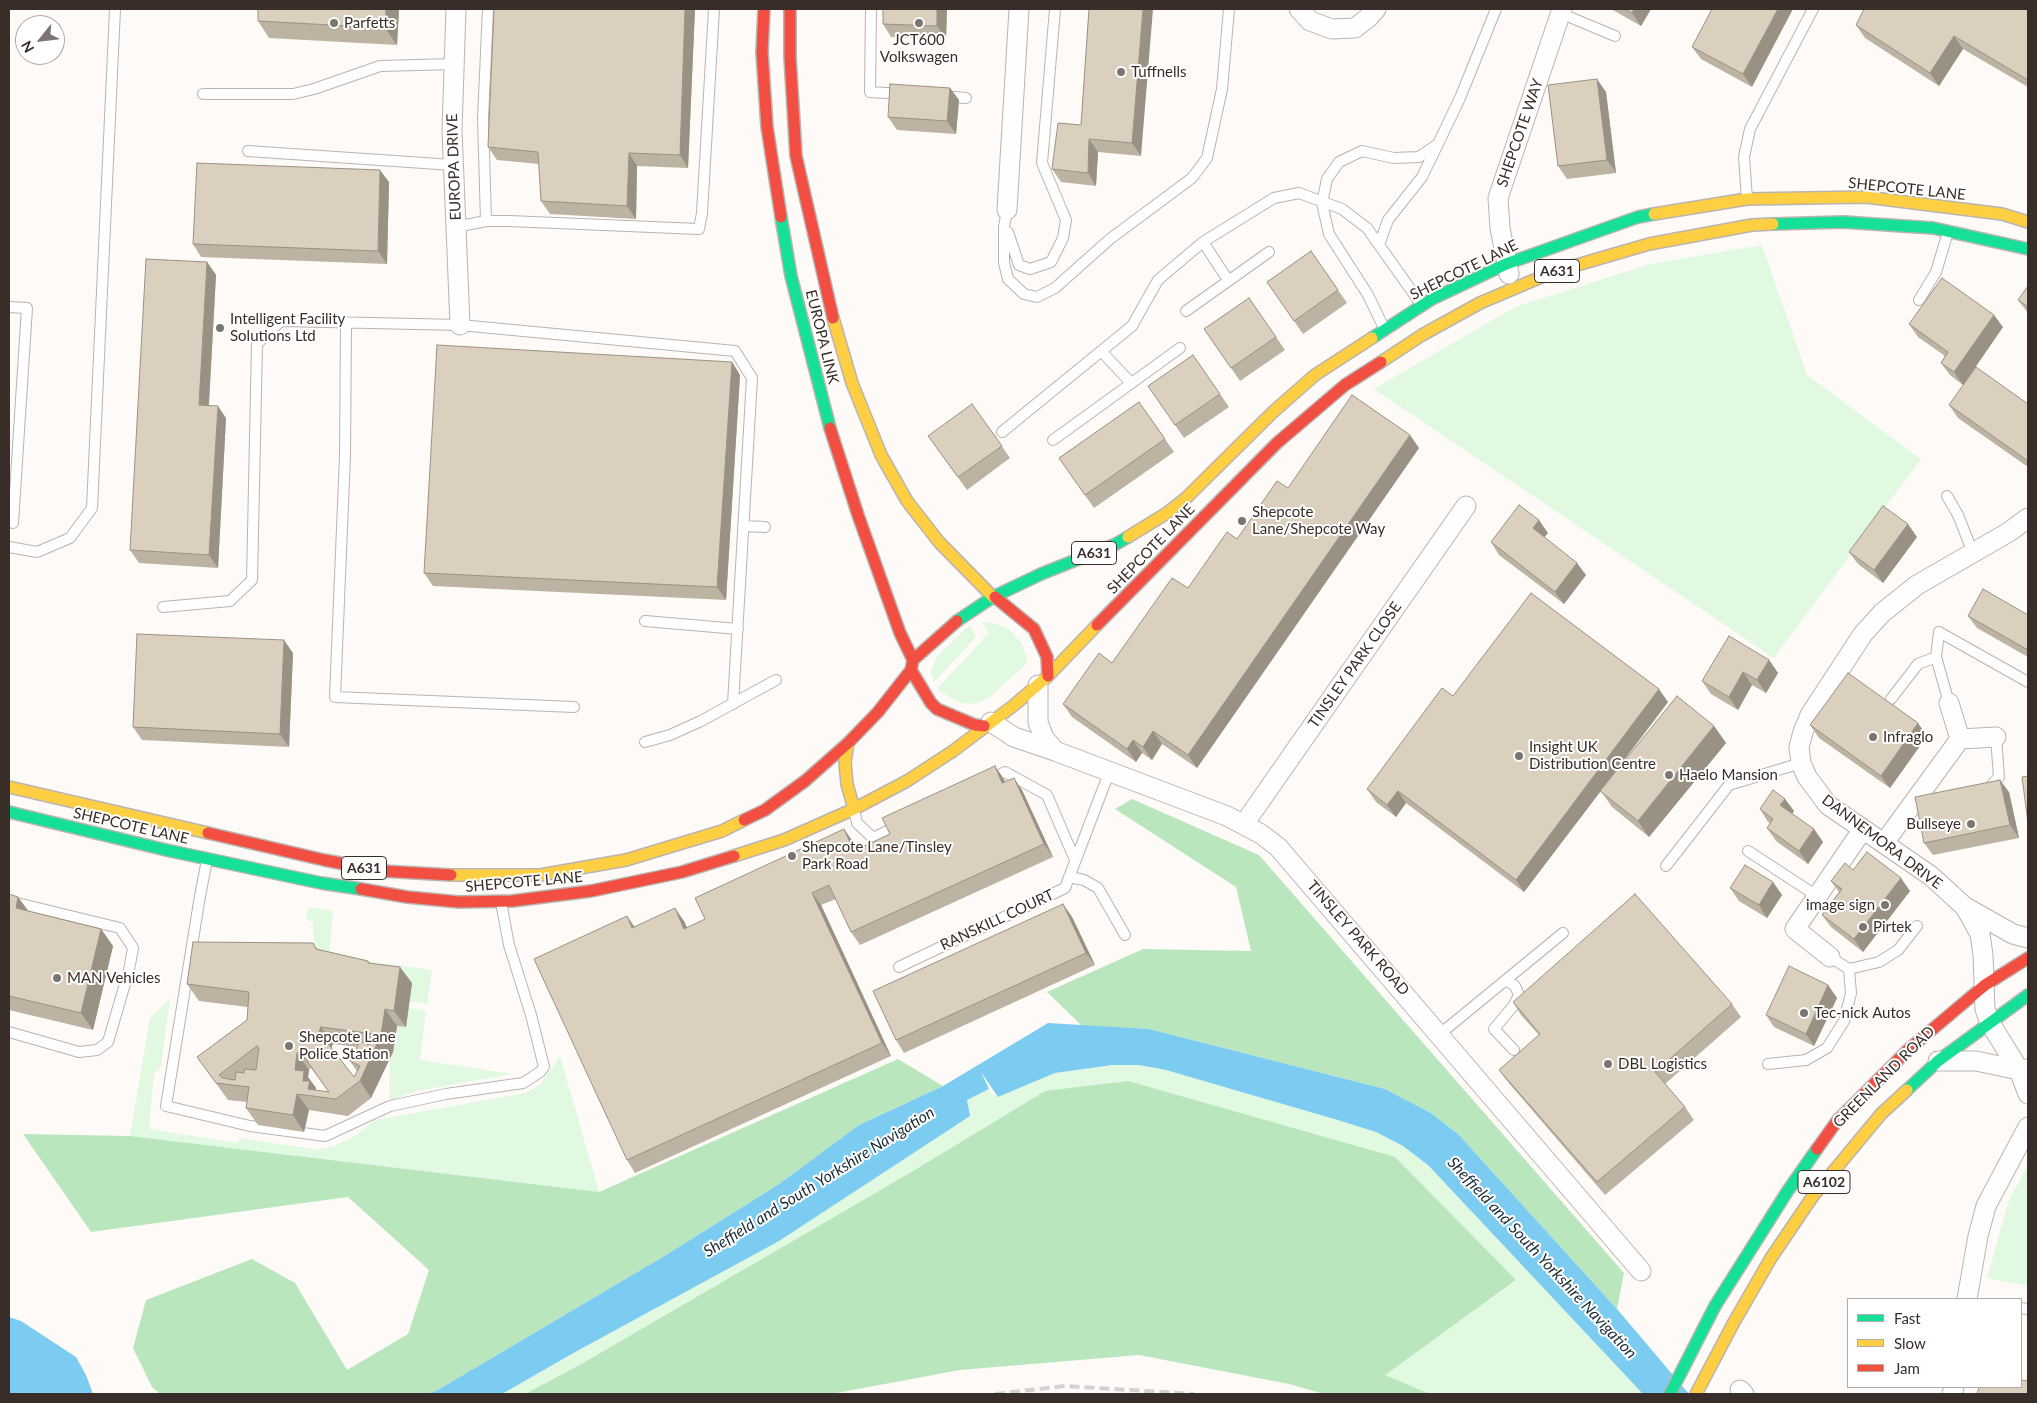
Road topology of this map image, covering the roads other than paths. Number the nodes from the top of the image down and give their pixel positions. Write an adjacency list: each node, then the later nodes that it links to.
1 (115, 9): 57 (lane)
2 (456, 9): 17 (street, EUROPA DRIVE)
3 (488, 9): 26 (lane)
4 (714, 9): 26 (lane)
5 (764, 9): 64 (main road, EUROPA LINK)
6 (790, 9): 59 (main road, EUROPA LINK)
7 (871, 9): 19 (lane)
8 (1019, 9): 25 (street)
9 (1055, 9): 25 (lane)
10 (1229, 9): 25 (lane)
11 (1299, 9): 12 (street)
12 (1376, 9)
13 (1496, 9): 20 (lane)
14 (1813, 9): 24 (lane)
15 (1561, 11): 16 (lane); 34 (street, SHEPCOTE WAY)
16 (1615, 36)
17 (454, 64): 18 (lane); 22 (street, EUROPA DRIVE)
18 (203, 94)
19 (966, 98)
20 (1438, 144): 23 (lane); 31 (lane)
21 (248, 151): 22 (lane)
22 (453, 164): 28 (street, EUROPA DRIVE)
23 (1322, 203): 30 (lane); 31 (lane); 43 (lane)
24 (1750, 212): 27 (main road, SHEPCOTE LANE / A631); 29 (main road, SHEPCOTE LANE / A631); 34 (main road, SHEPCOTE LANE / A631); 36 (main road, SHEPCOTE LANE / A631)
25 (1006, 216)
26 (486, 221): 28 (lane)
27 (2028, 222)
28 (456, 227): 42 (street, EUROPA DRIVE)
29 (1949, 231): 32 (main road, SHEPCOTE LANE / A631); 37 (lane)
30 (1202, 242): 35 (lane); 46 (lane)
31 (1379, 245): 38 (lane)
32 (2028, 249)
33 (1269, 252): 35 (lane)
34 (1506, 264): 36 (street, SHEPCOTE WAY); 38 (main road, SHEPCOTE LANE / A631)
35 (1228, 280): 40 (lane)
36 (1514, 289): 44 (main road, SHEPCOTE LANE / A631)
37 (1919, 300)
38 (1422, 305): 43 (main road, SHEPCOTE LANE / A631); 44 (main road)
39 (9, 307): 54 (lane)
40 (1186, 311)
41 (346, 322): 42 (lane); 60 (lane); 71 (lane)
42 (460, 325): 55 (lane)
43 (1384, 329): 44 (main road); 50 (main road, SHEPCOTE LANE / A631)
44 (1422, 335): 50 (main road, SHEPCOTE LANE / A631)
45 (1180, 348): 47 (lane)
46 (1102, 352): 47 (lane); 48 (lane)
47 (1131, 383): 49 (lane)
48 (1002, 432)
49 (1053, 440)
50 (1244, 459): 59 (main road, SHEPCOTE LANE / A631); 66 (main road, SHEPCOTE LANE / A631)
51 (1947, 496): 58 (lane)
52 (1466, 506): 86 (street, TINSLEY PARK CLOSE)
53 (2028, 518): 58 (street)
54 (9, 522)
55 (743, 526): 56 (lane); 62 (lane)
56 (764, 527)
57 (9, 548)
58 (1973, 553): 78 (street)
59 (994, 597): 64 (main road, SHEPCOTE LANE); 66 (main road)
60 (163, 607)
61 (646, 621): 62 (lane)
62 (738, 629): 70 (lane)
63 (1936, 657): 67 (lane); 68 (lane); 69 (lane)
64 (912, 665): 72 (main road); 76 (main road, SHEPCOTE LANE / A631)
65 (776, 680): 70 (lane)
66 (1043, 681): 72 (main road, SHEPCOTE LANE); 77 (street)
67 (2028, 682)
68 (1892, 699)
69 (1949, 703): 74 (street)
70 (733, 704): 75 (lane)
71 (574, 707)
72 (988, 724): 77 (street, TINSLEY PARK ROAD); 83 (main road, SHEPCOTE LANE / A631)
73 (1996, 737): 74 (street); 82 (lane)
74 (1960, 739): 88 (street)
75 (645, 742)
76 (848, 743): 83 (main road); 91 (main road, SHEPCOTE LANE / A631)
77 (1055, 751): 79 (street, TINSLEY PARK ROAD)
78 (1800, 763): 87 (street, DANNEMORA DRIVE); 93 (lane)
79 (1110, 773): 86 (street, TINSLEY PARK ROAD); 92 (lane, RANSKILL COURT)
80 (978, 785): 92 (lane)
81 (9, 787): 91 (main road, SHEPCOTE LANE / A631)
82 (1974, 793)
83 (854, 809): 85 (lane); 91 (main road, SHEPCOTE LANE / A631)
84 (9, 812): 90 (main road, SHEPCOTE LANE / A631)
85 (908, 820)
86 (1244, 824): 112 (street, TINSLEY PARK ROAD)
87 (1863, 829): 88 (street, DANNEMORA DRIVE); 95 (street)
88 (1884, 843): 98 (street, DANNEMORA DRIVE)
89 (1748, 851): 95 (lane)
90 (208, 859): 97 (main road, SHEPCOTE LANE / A631); 97 (lane)
91 (678, 859): 97 (main road, SHEPCOTE LANE / A631)
92 (1075, 860): 94 (lane, RANSKILL COURT)
93 (1666, 866)
94 (1069, 876): 101 (lane); 105 (lane, RANSKILL COURT)
95 (1817, 896): 103 (street)
96 (9, 901): 111 (lane)
97 (501, 901)
98 (1965, 907): 102 (street, DANNEMORA DRIVE); 108 (street, DANNEMORA DRIVE)
99 (1918, 926): 106 (lane)
100 (1563, 933): 107 (lane)
101 (1125, 935)
102 (2028, 938)
103 (1830, 957): 106 (lane)
104 (2028, 958): 108 (main road, GREENLAND ROAD / A6102)
105 (898, 967)
106 (1849, 969): 115 (lane)
107 (1506, 980): 112 (lane); 113 (lane)
108 (1985, 985): 110 (street); 121 (main road, GREENLAND ROAD / A6102)
109 (2028, 995): 110 (main road, GREENLAND ROAD / A6102)
110 (1990, 1023): 114 (main road, GREENLAND ROAD / A6102); 116 (street)
111 (9, 1032)
112 (1440, 1034): 119 (street, TINSLEY PARK ROAD)
113 (1514, 1050)
114 (1938, 1061): 116 (street, GREENLAND ROAD); 122 (main road, GREENLAND ROAD / A6102)
115 (1768, 1064)
116 (2024, 1069): 117 (street)
117 (2028, 1094)
118 (2028, 1127): 120 (street)
119 (1641, 1271)
120 (1967, 1298)
121 (1670, 1394)
122 (1696, 1394)

